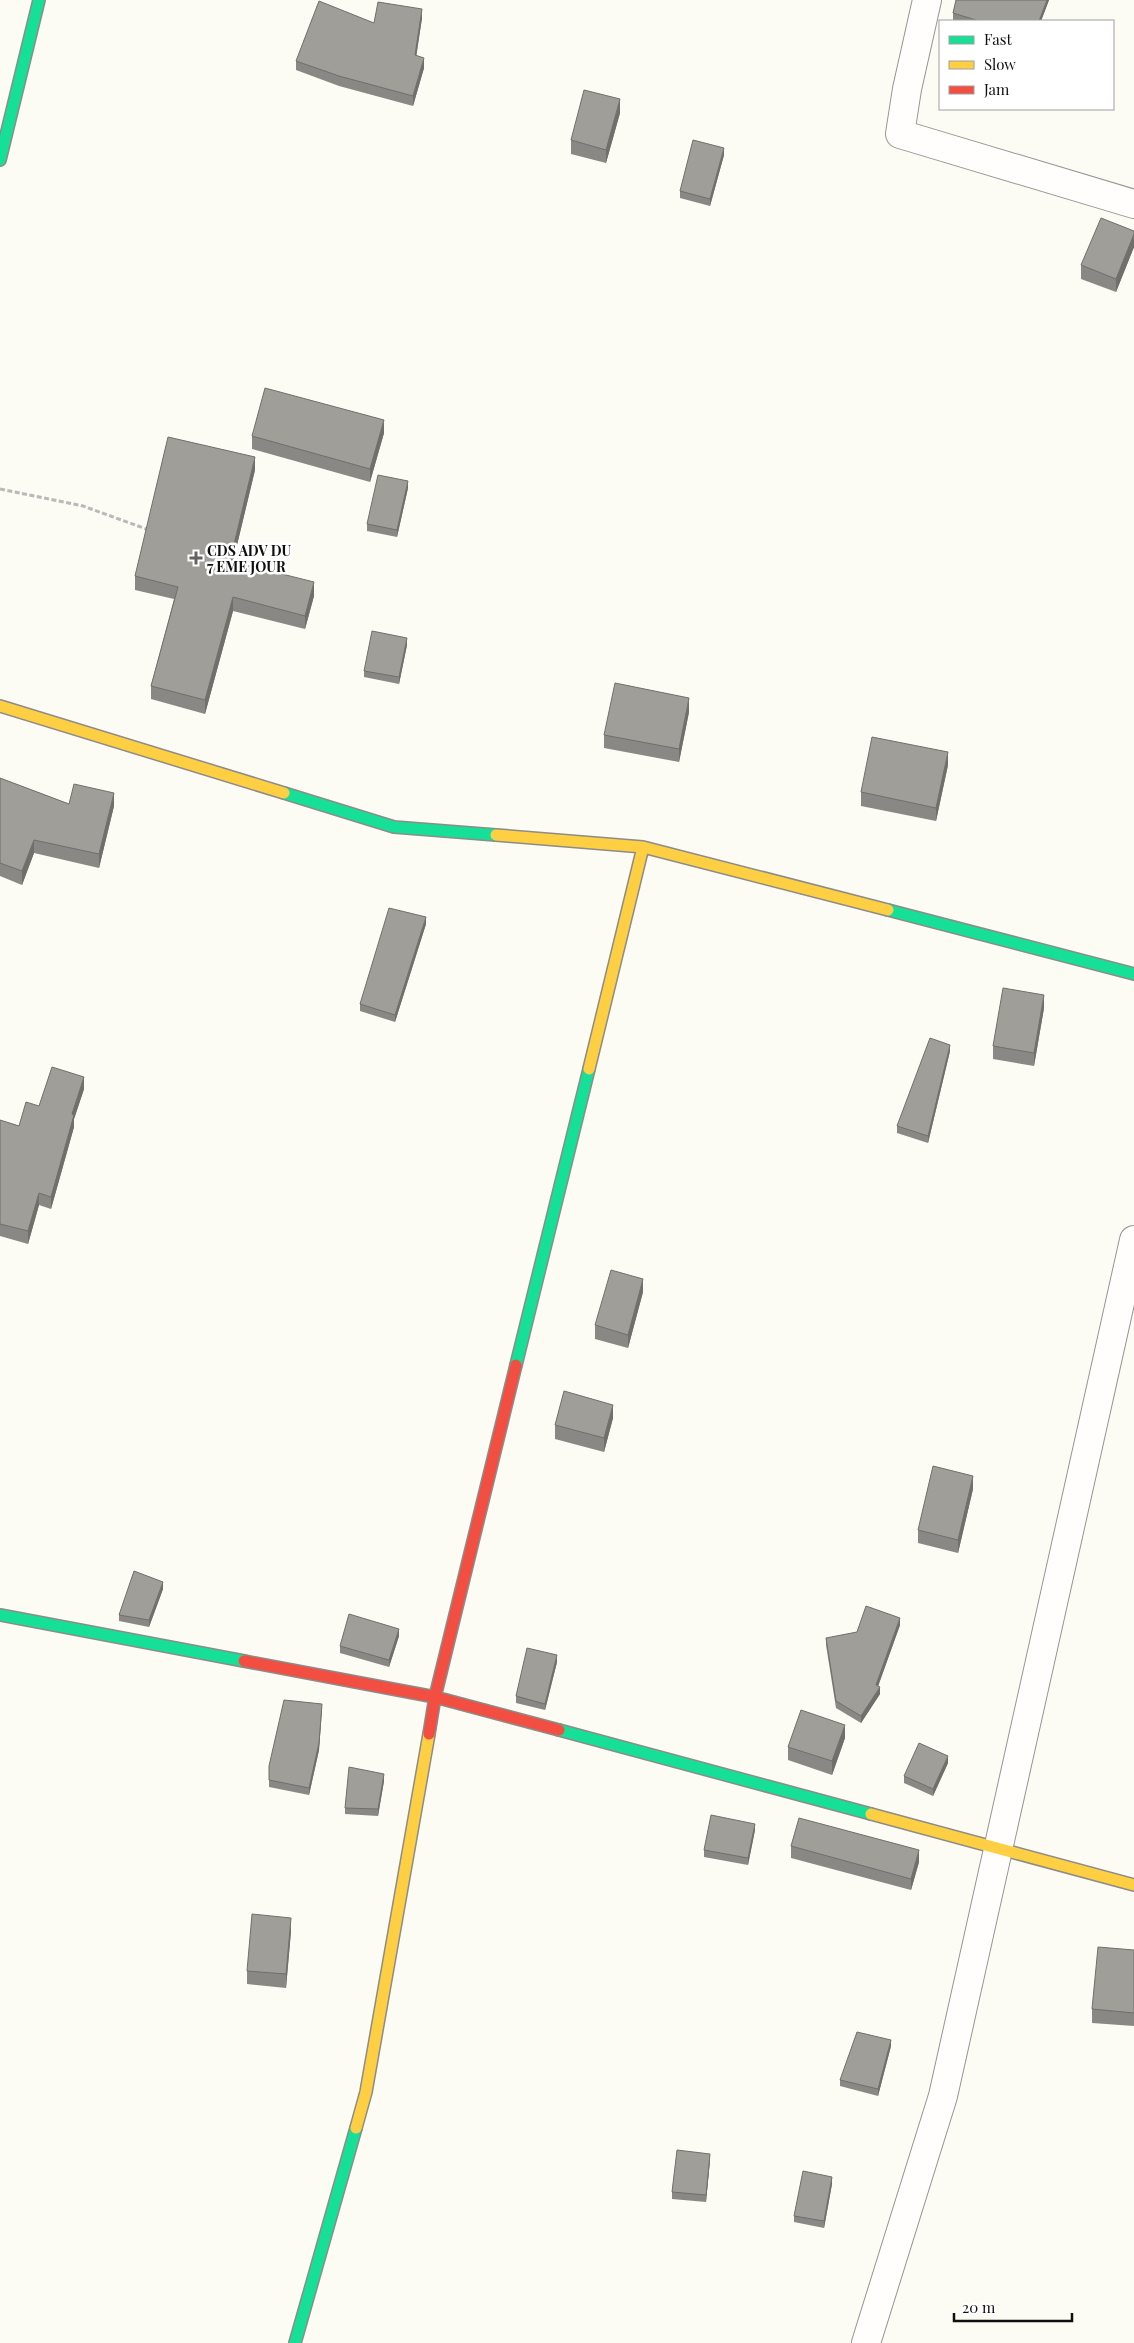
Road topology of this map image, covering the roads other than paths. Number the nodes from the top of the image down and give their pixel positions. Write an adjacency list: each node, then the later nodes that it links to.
1 (39, 0): 3 (main road)
2 (927, 0): 4 (street)
3 (0, 160)
4 (1134, 204)
5 (0, 706): 6 (main road)
6 (643, 847): 7 (main road); 10 (main road)
7 (1134, 974)
8 (1134, 1240): 11 (street)
9 (0, 1615): 10 (main road)
10 (435, 1698): 11 (main road); 13 (main road)
11 (998, 1847): 12 (main road); 14 (street)
12 (1134, 1885)
13 (295, 2343)
14 (866, 2343)

